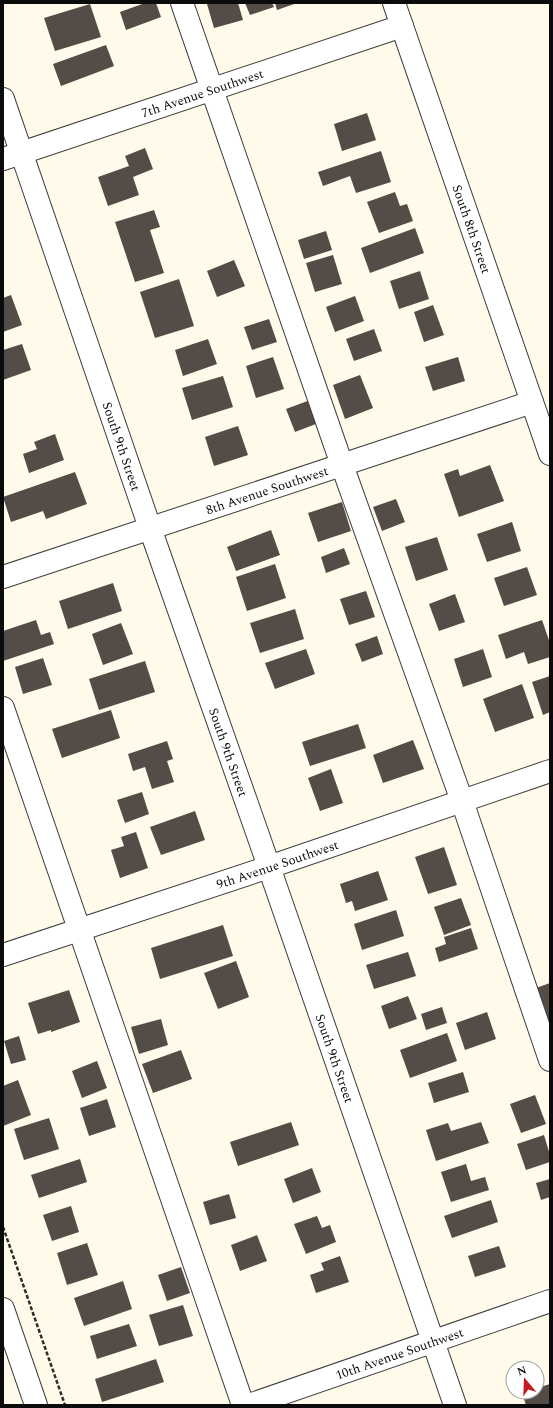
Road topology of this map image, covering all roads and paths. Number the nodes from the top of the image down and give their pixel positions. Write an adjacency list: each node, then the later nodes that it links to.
1 (182, 3): 4 (street)
2 (394, 3): 3 (street, South 8th Street)
3 (402, 26): 4 (street, 7th Avenue Southwest); 7 (street, South 8th Street)
4 (212, 89): 6 (street, 7th Avenue Southwest); 9 (street)
5 (3, 99): 6 (street, South 9th Street)
6 (12, 156): 10 (street, South 9th Street)
7 (532, 402): 8 (street, South 8th Street); 9 (street, 8th Avenue Southwest)
8 (550, 454)
9 (342, 465): 10 (street, 8th Avenue Southwest); 14 (street)
10 (150, 528): 11 (street, 8th Avenue Southwest); 15 (street, South 9th Street)
11 (3, 577)
12 (3, 708): 16 (street)
13 (550, 771): 14 (street, 9th Avenue Southwest)
14 (462, 801): 15 (street, 9th Avenue Southwest); 18 (street)
15 (269, 867): 16 (street, 9th Avenue Southwest); 22 (street, South 9th Street)
16 (80, 930): 17 (street, 9th Avenue Southwest); 25 (street)
17 (3, 955)
18 (550, 1060)
19 (3, 1227): 24 (path)
20 (550, 1301): 22 (street, 10th Avenue Southwest)
21 (3, 1309): 23 (street)
22 (433, 1341): 26 (street, 10th Avenue Southwest); 27 (street, South 9th Street)
23 (36, 1405)
24 (65, 1405)
25 (243, 1405)
26 (249, 1405)
27 (456, 1405)

